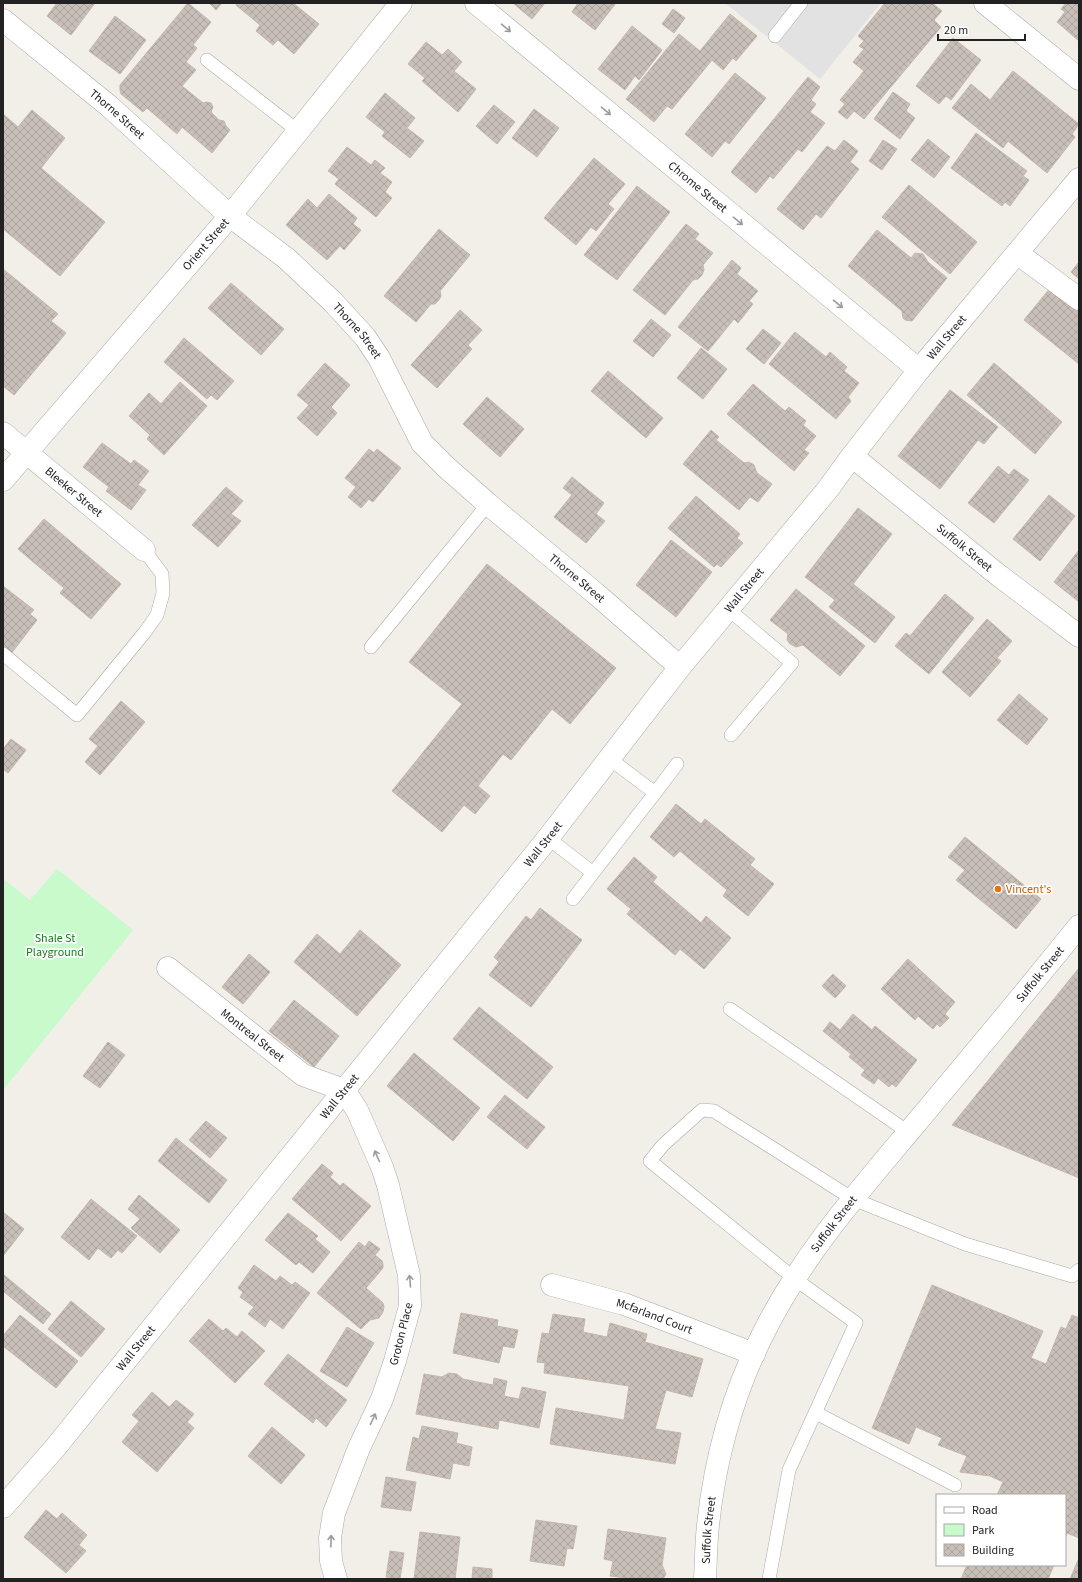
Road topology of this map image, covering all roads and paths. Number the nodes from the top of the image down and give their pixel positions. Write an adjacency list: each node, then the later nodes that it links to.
1 (401, 3): 9 (street, Orient Street)
2 (476, 3): 14 (street, Chrome Street, one-way to 14)
3 (801, 3): 6 (lane)
4 (985, 3): 8 (street)
5 (3, 20): 11 (street, Thorne Street)
6 (775, 36)
7 (207, 60): 9 (lane)
8 (1079, 79)
9 (298, 131): 11 (street, Orient Street)
10 (1079, 179): 12 (street, Wall Street)
11 (230, 216): 16 (street, Orient Street); 19 (street, Thorne Street)
12 (1017, 253): 13 (street); 14 (street, Wall Street)
13 (1079, 299)
14 (919, 370): 17 (street, Wall Street)
15 (3, 433): 16 (street, Bleeker Street)
16 (26, 452): 18 (street, Orient Street); 20 (street, Bleeker Street)
17 (852, 456): 21 (street, Wall Street); 22 (street, Suffolk Street)
18 (3, 480)
19 (488, 504): 23 (lane); 25 (street, Thorne Street)
20 (144, 550): 24 (lane)
21 (728, 610): 25 (street, Wall Street); 26 (lane)
22 (1079, 636)
23 (371, 647)
24 (3, 654)
25 (680, 666): 27 (street, Wall Street)
26 (731, 735)
27 (610, 759): 29 (lane); 30 (street, Wall Street)
28 (677, 764): 29 (lane)
29 (655, 793): 31 (lane)
30 (548, 838): 31 (lane); 36 (street, Wall Street)
31 (593, 873): 32 (lane)
32 (573, 899)
33 (1079, 926): 37 (street, Suffolk Street)
34 (168, 968): 36 (street, Montreal Street)
35 (730, 1009): 37 (lane)
36 (344, 1090): 45 (street, Wall Street); 46 (street, Groton Place, one-way to 36)
37 (908, 1132): 38 (street, Suffolk Street)
38 (854, 1199): 39 (lane); 40 (street, Suffolk Street); 40 (lane)
39 (1079, 1270)
40 (795, 1279): 42 (street, Suffolk Street); 43 (lane)
41 (552, 1285): 42 (street, Mcfarland Court)
42 (754, 1354): 47 (street, Suffolk Street)
43 (816, 1412): 44 (lane); 48 (lane)
44 (955, 1485)
45 (3, 1507)
46 (336, 1579)
47 (705, 1579)
48 (769, 1579)

